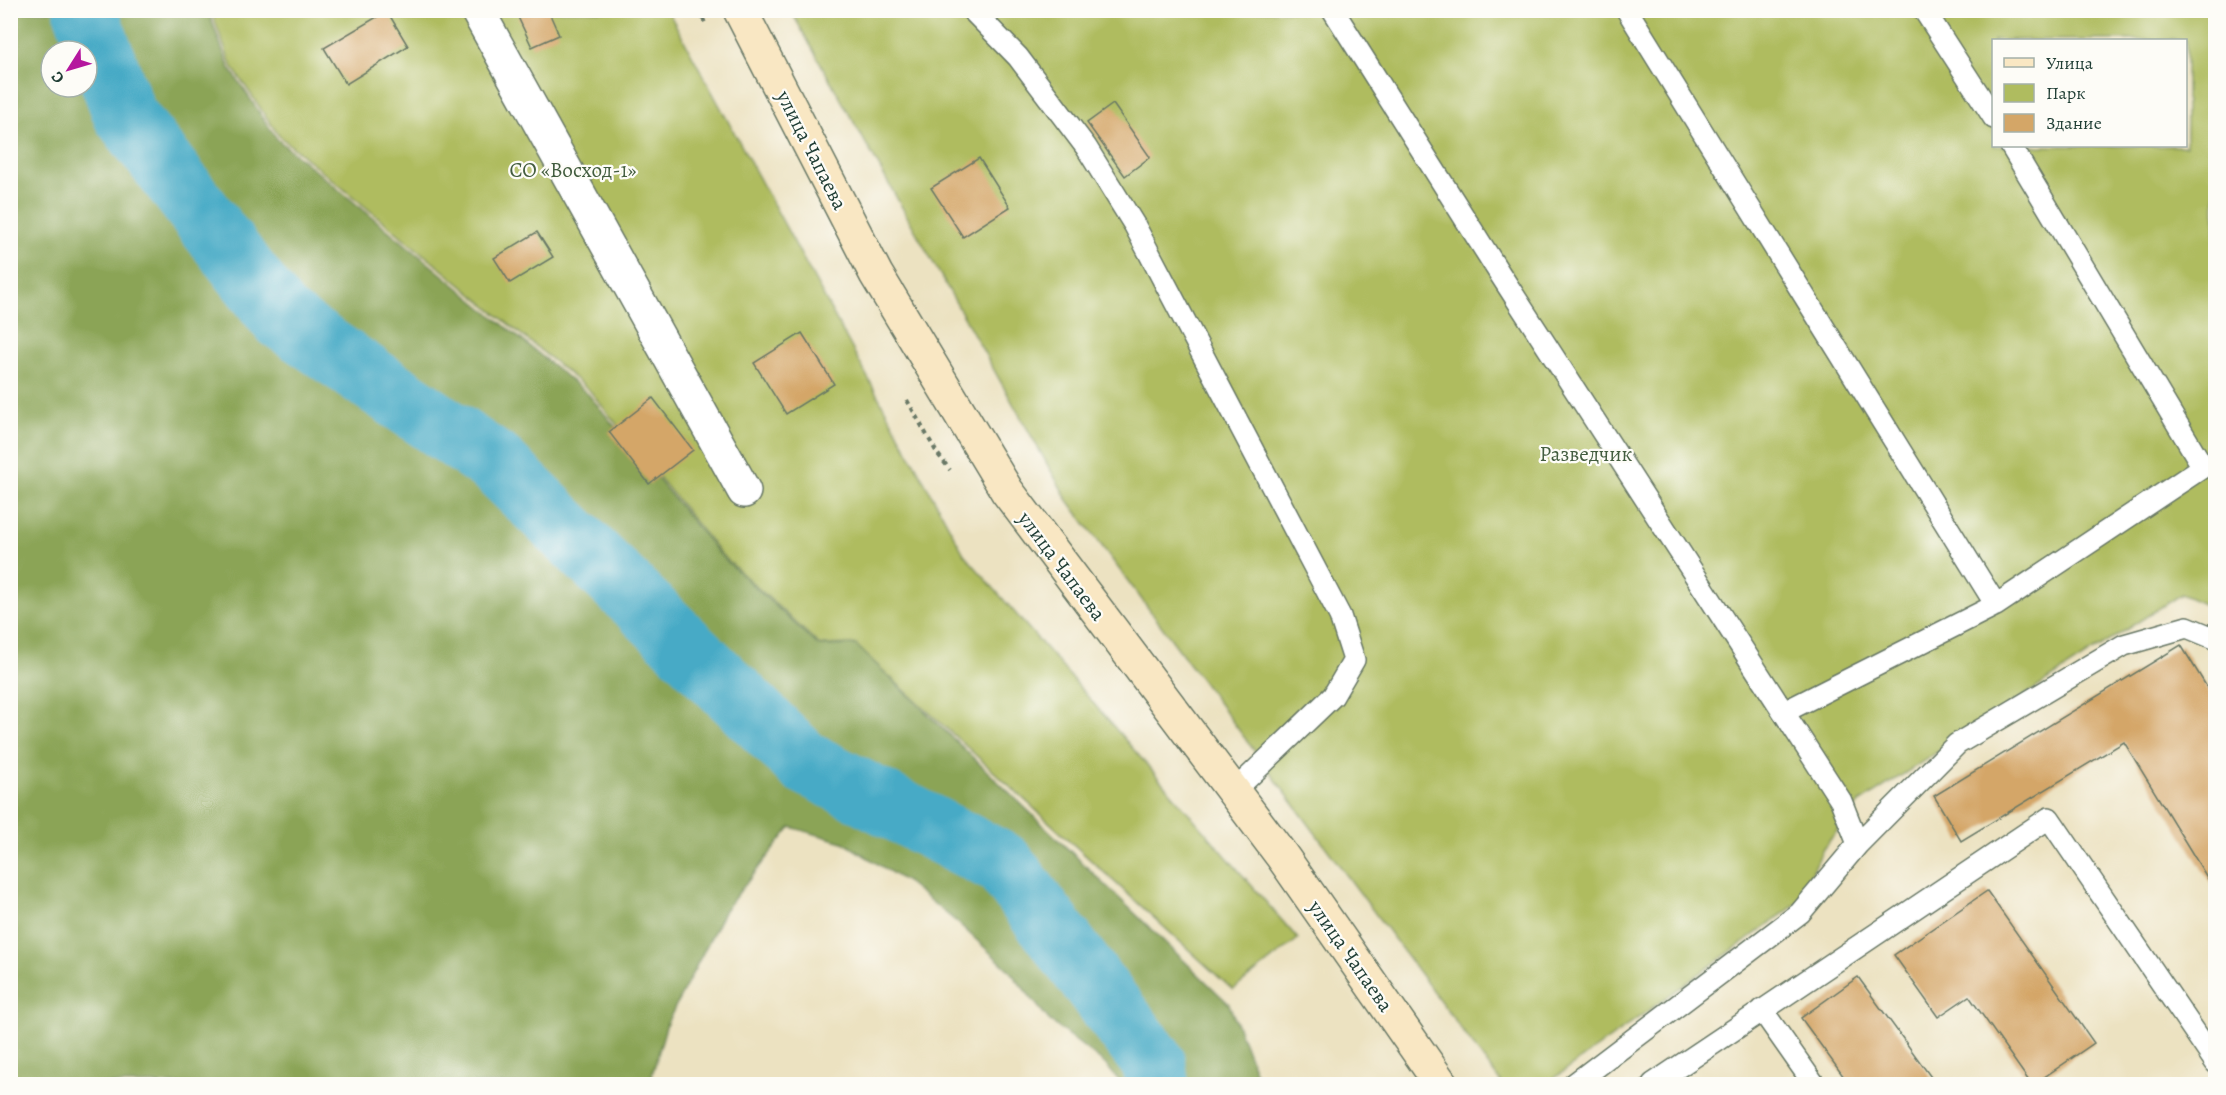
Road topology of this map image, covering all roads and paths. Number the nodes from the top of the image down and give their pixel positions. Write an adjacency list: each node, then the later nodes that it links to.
1 (477, 10): 9 (street)
2 (972, 10): 13 (lane)
3 (1333, 10): 12 (lane)
4 (1627, 10): 10 (lane)
5 (1924, 10): 7 (lane)
6 (741, 11): 13 (street, улица Чапаева)
7 (1992, 115)
8 (2013, 147): 10 (lane)
9 (744, 491)
10 (1995, 605): 12 (lane)
11 (2216, 639): 14 (lane)
12 (1784, 712): 14 (lane)
13 (1232, 793): 17 (street, улица Чапаева)
14 (1858, 844): 18 (lane)
15 (1762, 1010): 16 (lane); 19 (lane); 20 (lane)
16 (2216, 1063)
17 (1441, 1084)
18 (1574, 1084)
19 (1653, 1084)
20 (1814, 1084)

